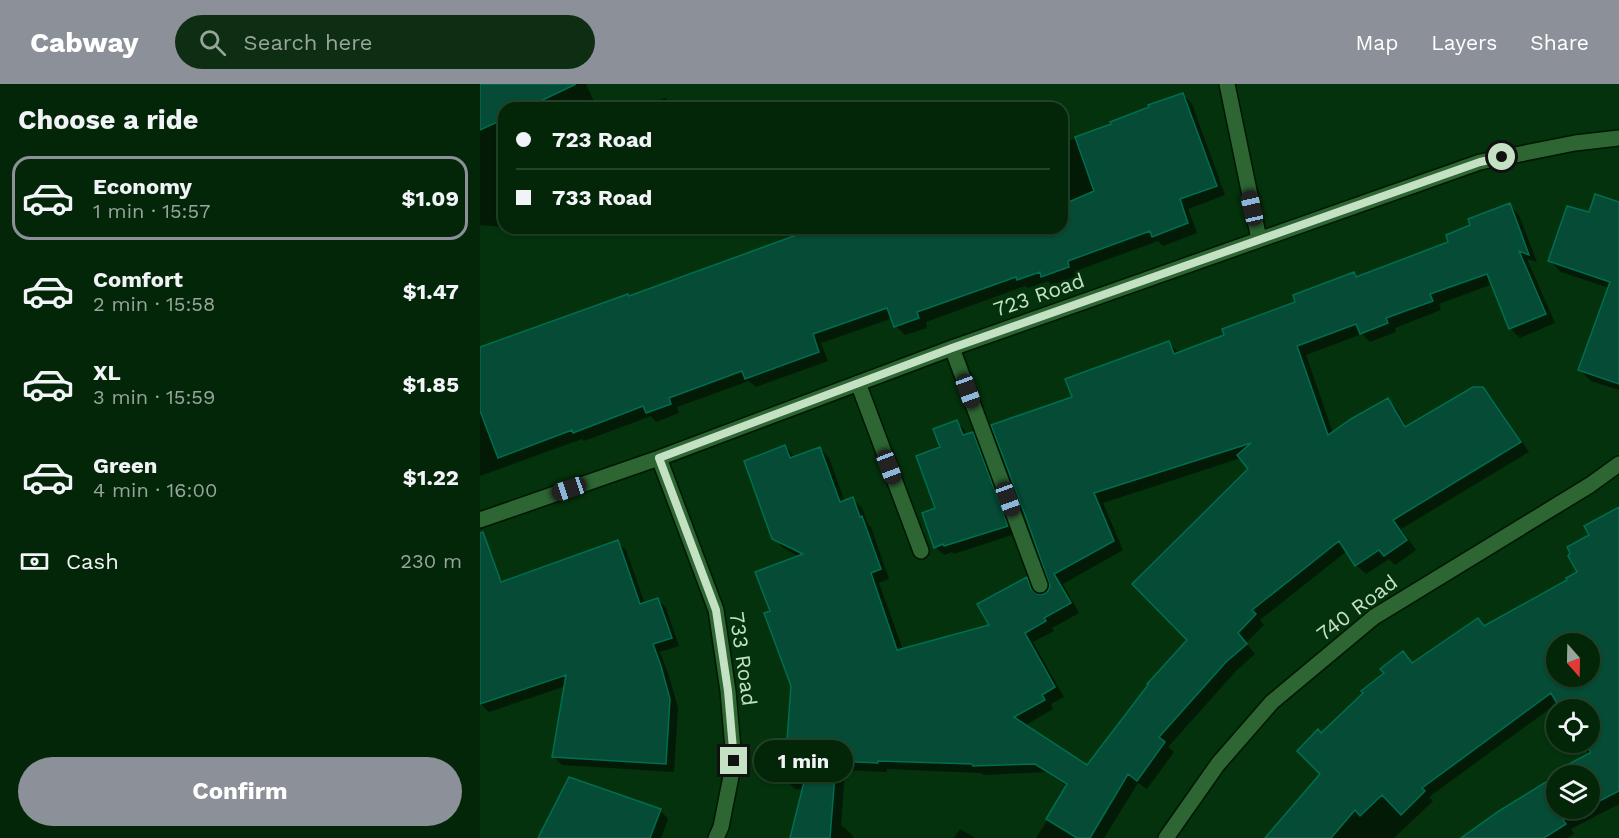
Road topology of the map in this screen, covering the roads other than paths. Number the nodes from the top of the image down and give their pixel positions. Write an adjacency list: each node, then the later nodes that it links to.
1 (1227, 84): 3 (street)
2 (1619, 138): 3 (street, 723 Road)
3 (1259, 240): 4 (street, 723 Road)
4 (952, 348): 5 (street, 723 Road); 10 (street)
5 (858, 383): 6 (street, 723 Road); 9 (street)
6 (659, 458): 8 (street, 723 Road); 11 (street, 733 Road)
7 (1619, 464): 12 (street, 740 Road)
8 (480, 520)
9 (921, 551)
10 (1040, 585)
11 (716, 838)
12 (1166, 838)

